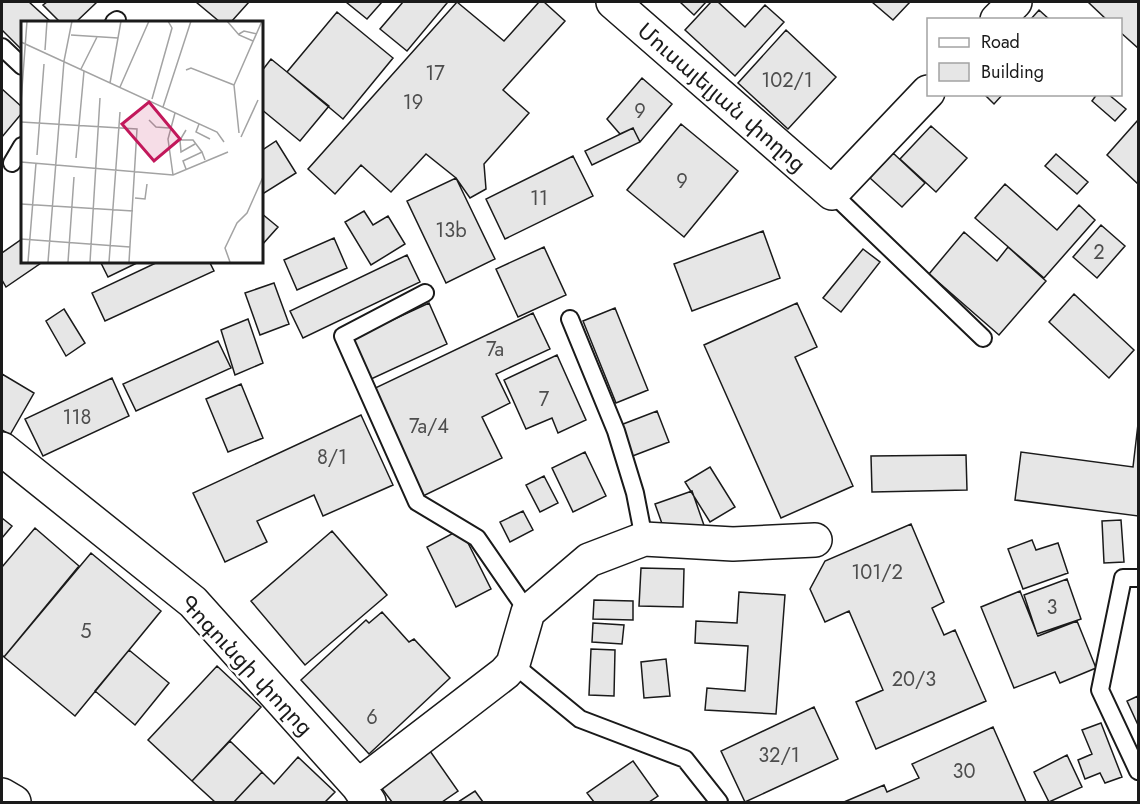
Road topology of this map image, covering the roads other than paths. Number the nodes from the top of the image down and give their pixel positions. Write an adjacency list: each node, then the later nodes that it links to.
1 (613, 2): 9 (street, Մուսայելյան փողոց)
2 (1014, 2): 3 (street)
3 (999, 18)
4 (2, 47): 5 (lane)
5 (21, 65)
6 (927, 93): 9 (street)
7 (21, 148): 8 (lane)
8 (12, 163)
9 (832, 194): 12 (lane)
10 (425, 293): 17 (lane)
11 (570, 319): 14 (lane)
12 (982, 338)
13 (2, 449): 20 (street, Գոգունցի փողոց)
14 (644, 540): 15 (street); 17 (street)
15 (815, 540)
16 (1138, 578): 19 (lane)
17 (528, 612): 18 (street)
18 (513, 664): 20 (street); 23 (lane)
19 (1138, 771)
20 (363, 794)
21 (2, 795): 22 (street)
22 (14, 802)
23 (719, 802)

